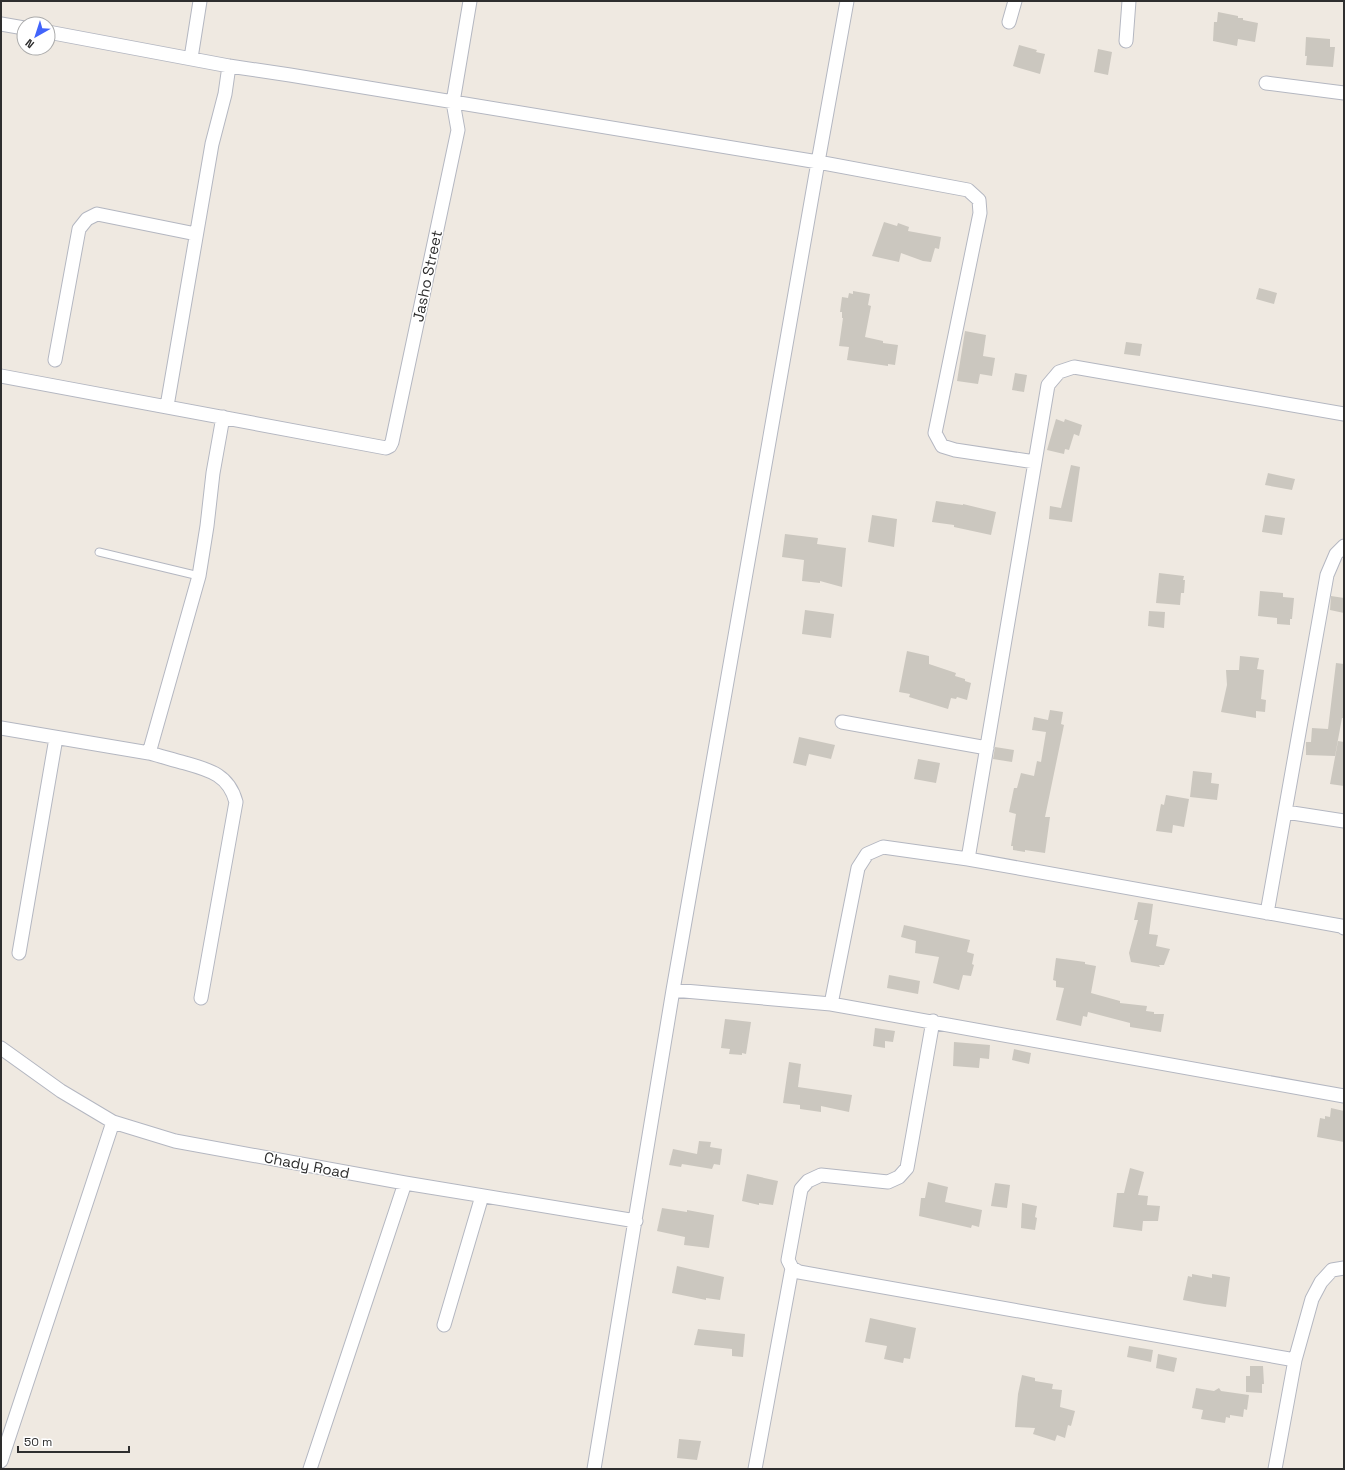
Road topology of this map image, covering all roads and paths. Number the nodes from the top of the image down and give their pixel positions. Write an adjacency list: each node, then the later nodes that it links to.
1 (200, 1): 11 (street)
2 (470, 1): 15 (street, Jasho Street)
3 (847, 1): 16 (street)
4 (1015, 1): 6 (street)
5 (1129, 1): 10 (street)
6 (1009, 22)
7 (1, 24): 8 (street)
8 (16, 27)
9 (56, 33): 11 (street)
10 (1126, 41)
11 (191, 58): 12 (street)
12 (229, 66): 15 (street); 17 (street)
13 (1266, 83): 14 (street)
14 (1344, 93)
15 (453, 102): 16 (street); 22 (street, Jasho Street)
16 (818, 162): 23 (street); 38 (street)
17 (196, 234): 18 (street); 20 (street)
18 (56, 360)
19 (1, 376): 20 (street)
20 (167, 406): 22 (street)
21 (1344, 414): 23 (street)
22 (223, 417): 26 (street)
23 (1035, 462): 30 (street)
24 (1344, 546): 32 (street)
25 (99, 552): 26 (lane)
26 (199, 576): 31 (street)
27 (842, 722): 30 (street)
28 (1, 728): 29 (street)
29 (56, 738): 31 (street); 37 (street)
30 (987, 748): 34 (street)
31 (149, 753): 39 (street)
32 (1286, 812): 33 (street); 35 (street)
33 (1344, 821)
34 (968, 859): 35 (street); 40 (street)
35 (1267, 913): 36 (street)
36 (1344, 928)
37 (19, 953)
38 (673, 990): 40 (street); 47 (street)
39 (201, 998)
40 (832, 1004): 41 (street)
41 (933, 1021): 43 (street); 48 (street)
42 (1, 1048): 44 (street, Chady Road)
43 (1343, 1092)
44 (113, 1122): 45 (street, Chady Road); 52 (street)
45 (405, 1183): 46 (street, Chady Road); 53 (street)
46 (482, 1196): 47 (street, Chady Road); 50 (street)
47 (636, 1221): 54 (street)
48 (792, 1268): 51 (street); 55 (street)
49 (1344, 1268): 51 (street)
50 (444, 1325)
51 (1295, 1360): 56 (street)
52 (1, 1461)
53 (310, 1469)
54 (594, 1469)
55 (755, 1469)
56 (1275, 1469)

